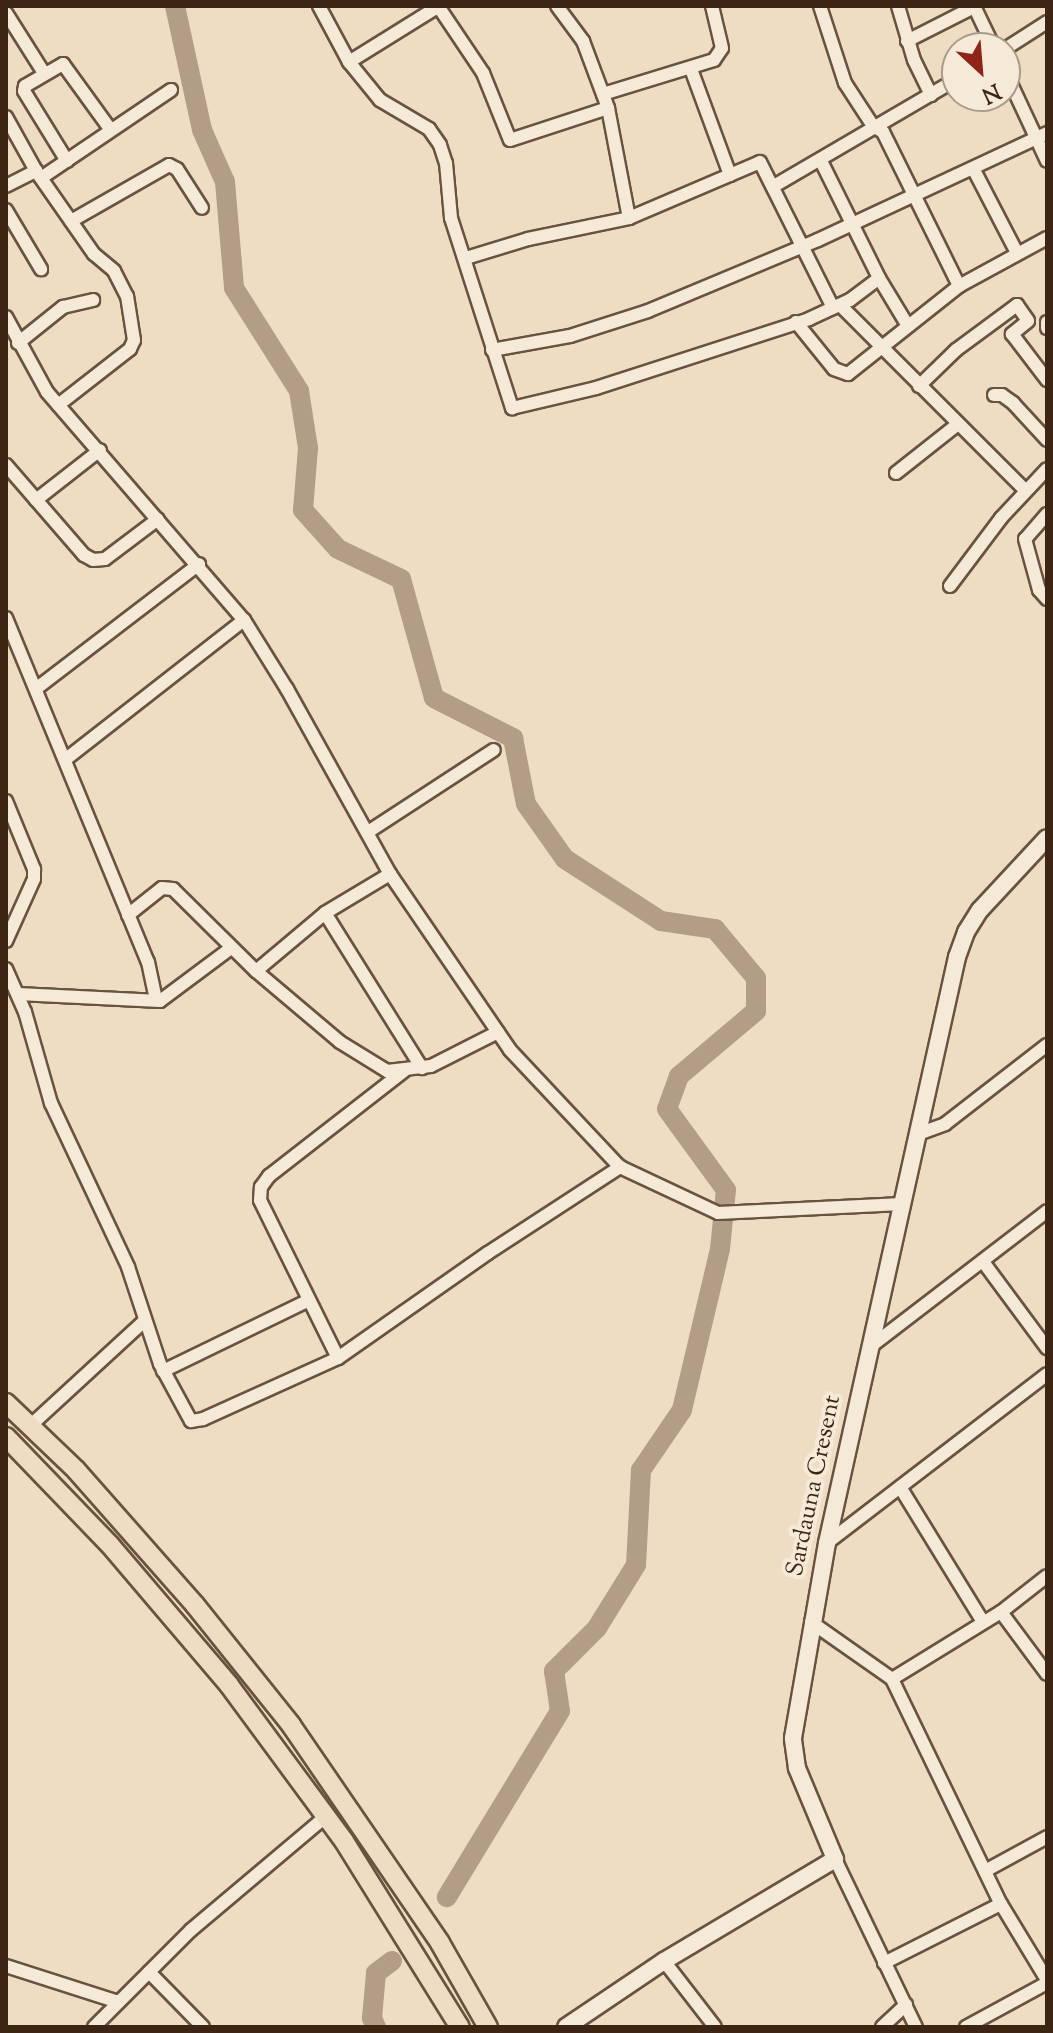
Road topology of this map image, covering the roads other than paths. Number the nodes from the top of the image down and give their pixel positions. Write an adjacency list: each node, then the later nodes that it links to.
1 (319, 6): 13 (street)
2 (438, 6): 13 (street); 21 (street)
3 (557, 6): 18 (street)
4 (712, 6): 14 (street)
5 (820, 6): 23 (street)
6 (898, 6): 12 (street)
7 (975, 6): 10 (street); 12 (street)
8 (6, 13): 15 (street)
9 (1047, 22): 11 (street)
10 (987, 32)
11 (1021, 39)
12 (907, 41): 19 (street)
13 (349, 62): 43 (street)
14 (691, 69): 18 (street); 31 (street)
15 (44, 73): 24 (street); 26 (street)
16 (941, 89): 19 (street)
17 (171, 90): 24 (street)
18 (603, 94): 21 (street)
19 (931, 95): 23 (street)
20 (1021, 99): 25 (street)
21 (608, 108): 37 (street)
22 (7, 120): 30 (street)
23 (873, 126): 27 (street); 34 (street)
24 (110, 129): 26 (street)
25 (1042, 136): 28 (street); 29 (street)
26 (67, 161): 30 (street)
27 (821, 161): 33 (street); 39 (street)
28 (1047, 161)
29 (974, 170): 34 (street); 42 (street)
30 (38, 174): 32 (street); 38 (street)
31 (730, 175): 33 (street); 37 (street)
32 (6, 186)
33 (774, 186): 41 (street)
34 (916, 196): 39 (street); 46 (street)
35 (202, 208): 38 (street)
36 (6, 210): 44 (street)
37 (629, 218): 43 (street)
38 (71, 221): 60 (street)
39 (852, 225): 41 (street); 45 (street)
40 (1047, 238): 42 (street)
41 (802, 247): 48 (street); 56 (street)
42 (1017, 253): 46 (street)
43 (466, 258): 56 (street)
44 (41, 269)
45 (879, 278): 48 (street); 52 (street)
46 (959, 286): 52 (street)
47 (93, 300): 54 (street)
48 (836, 306): 50 (street); 55 (street)
49 (6, 317): 54 (street)
50 (796, 322): 55 (street); 56 (street)
51 (1047, 322): 53 (street)
52 (908, 326): 55 (street)
53 (1047, 328)
54 (18, 343): 60 (street)
55 (881, 349): 58 (street)
56 (492, 350)
57 (1047, 380): 58 (street)
58 (919, 386): 61 (street)
59 (994, 395): 62 (street)
60 (58, 405): 63 (street)
61 (958, 424): 66 (street); 67 (street)
62 (1047, 440)
63 (100, 450): 68 (street); 70 (street)
64 (6, 465): 68 (street)
65 (1047, 469): 67 (street)
66 (896, 473)
67 (1026, 491): 72 (street)
68 (36, 500): 70 (street)
69 (1047, 514): 73 (street)
70 (158, 519): 71 (street)
71 (199, 564): 75 (street); 76 (street)
72 (950, 586)
73 (1044, 591)
74 (6, 620): 76 (street)
75 (244, 620): 78 (street); 80 (street)
76 (37, 688): 78 (street)
77 (494, 750): 80 (street)
78 (66, 759): 84 (street)
79 (6, 801): 85 (street)
80 (368, 832): 82 (street)
81 (1047, 838): 95 (street, Sardauna Cresent)
82 (390, 874): 83 (street); 91 (street)
83 (325, 913): 88 (street); 93 (street)
84 (128, 915): 86 (street); 90 (street)
85 (6, 941)
86 (231, 948): 88 (street); 90 (street)
87 (6, 969): 89 (street)
88 (256, 971): 94 (street)
89 (18, 994): 90 (street); 101 (street)
90 (156, 1000)
91 (498, 1032): 93 (street); 96 (street)
92 (1047, 1045): 95 (street)
93 (422, 1068): 94 (street)
94 (404, 1071): 100 (street)
95 (918, 1134): 97 (street, Sardauna Cresent)
96 (620, 1167): 97 (street); 104 (street)
97 (902, 1204): 102 (street, Sardauna Cresent)
98 (1047, 1211): 99 (street)
99 (984, 1263): 102 (street); 103 (street)
100 (309, 1300): 104 (street); 105 (street)
101 (144, 1321): 105 (street); 108 (street)
102 (870, 1347): 111 (street, Sardauna Cresent)
103 (1047, 1348)
104 (338, 1358): 105 (street)
105 (163, 1371)
106 (1047, 1374): 110 (street)
107 (6, 1403): 108 (main road)
108 (30, 1426): 133 (main road)
109 (6, 1437): 118 (main road)
110 (900, 1487): 111 (street); 115 (street)
111 (827, 1543): 114 (street, Sardauna Cresent)
112 (1047, 1576): 113 (street)
113 (1001, 1612): 115 (street); 116 (street)
114 (811, 1622): 117 (street); 120 (street, Sardauna Cresent)
115 (983, 1622): 117 (street)
116 (1047, 1674)
117 (892, 1679): 121 (street)
118 (325, 1817): 126 (street); 132 (main road)
119 (1047, 1837): 121 (street)
120 (835, 1859): 123 (street); 124 (street)
121 (985, 1871): 122 (street)
122 (1001, 1904): 124 (street); 127 (street)
123 (664, 1961): 134 (street); 135 (street)
124 (884, 1963): 129 (street)
125 (6, 1966): 128 (street)
126 (149, 1972): 128 (street); 131 (street)
127 (1047, 1981): 138 (street)
128 (118, 2002): 130 (street)
129 (906, 2005): 136 (street); 137 (street)
130 (94, 2027)
131 (203, 2027)
132 (460, 2027)
133 (488, 2027)
134 (566, 2027)
135 (715, 2027)
136 (882, 2027)
137 (916, 2027)
138 (966, 2027)

